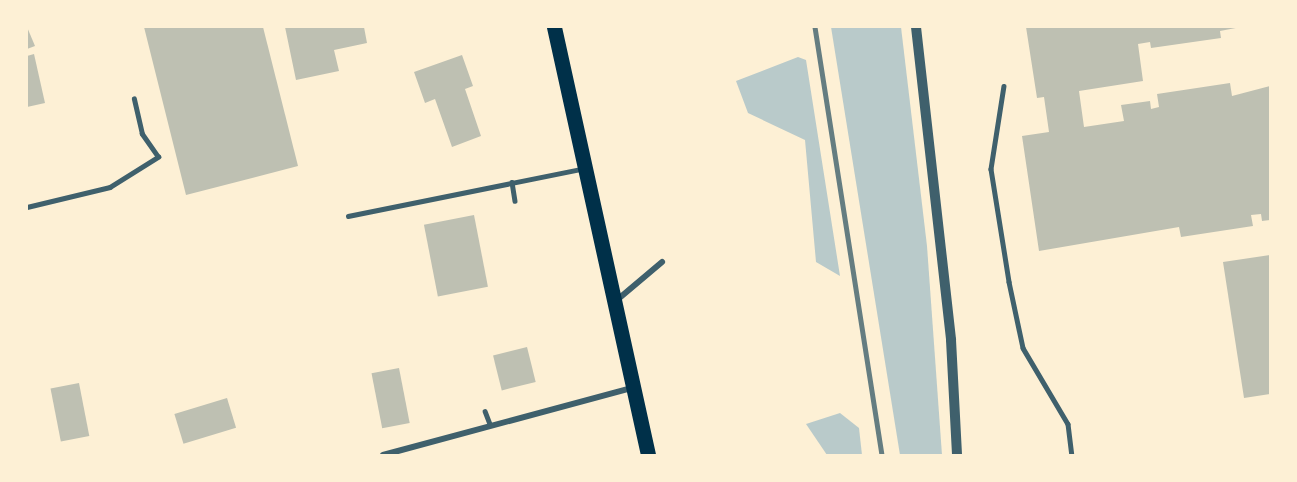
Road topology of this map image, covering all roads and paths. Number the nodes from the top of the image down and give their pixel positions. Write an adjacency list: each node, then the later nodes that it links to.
1 (554, 27): 5 (main road)
2 (916, 27): 17 (street)
3 (1004, 86): 18 (lane)
4 (134, 99): 8 (lane)
5 (585, 168): 6 (lane); 11 (main road)
6 (512, 182): 7 (lane); 9 (lane)
7 (514, 201)
8 (27, 207)
9 (348, 216)
10 (662, 262): 11 (street)
11 (614, 302): 12 (main road)
12 (632, 388): 14 (street); 16 (main road)
13 (485, 411): 14 (lane)
14 (490, 424): 15 (street)
15 (383, 455)
16 (648, 455)
17 (957, 455)
18 (1072, 455)

